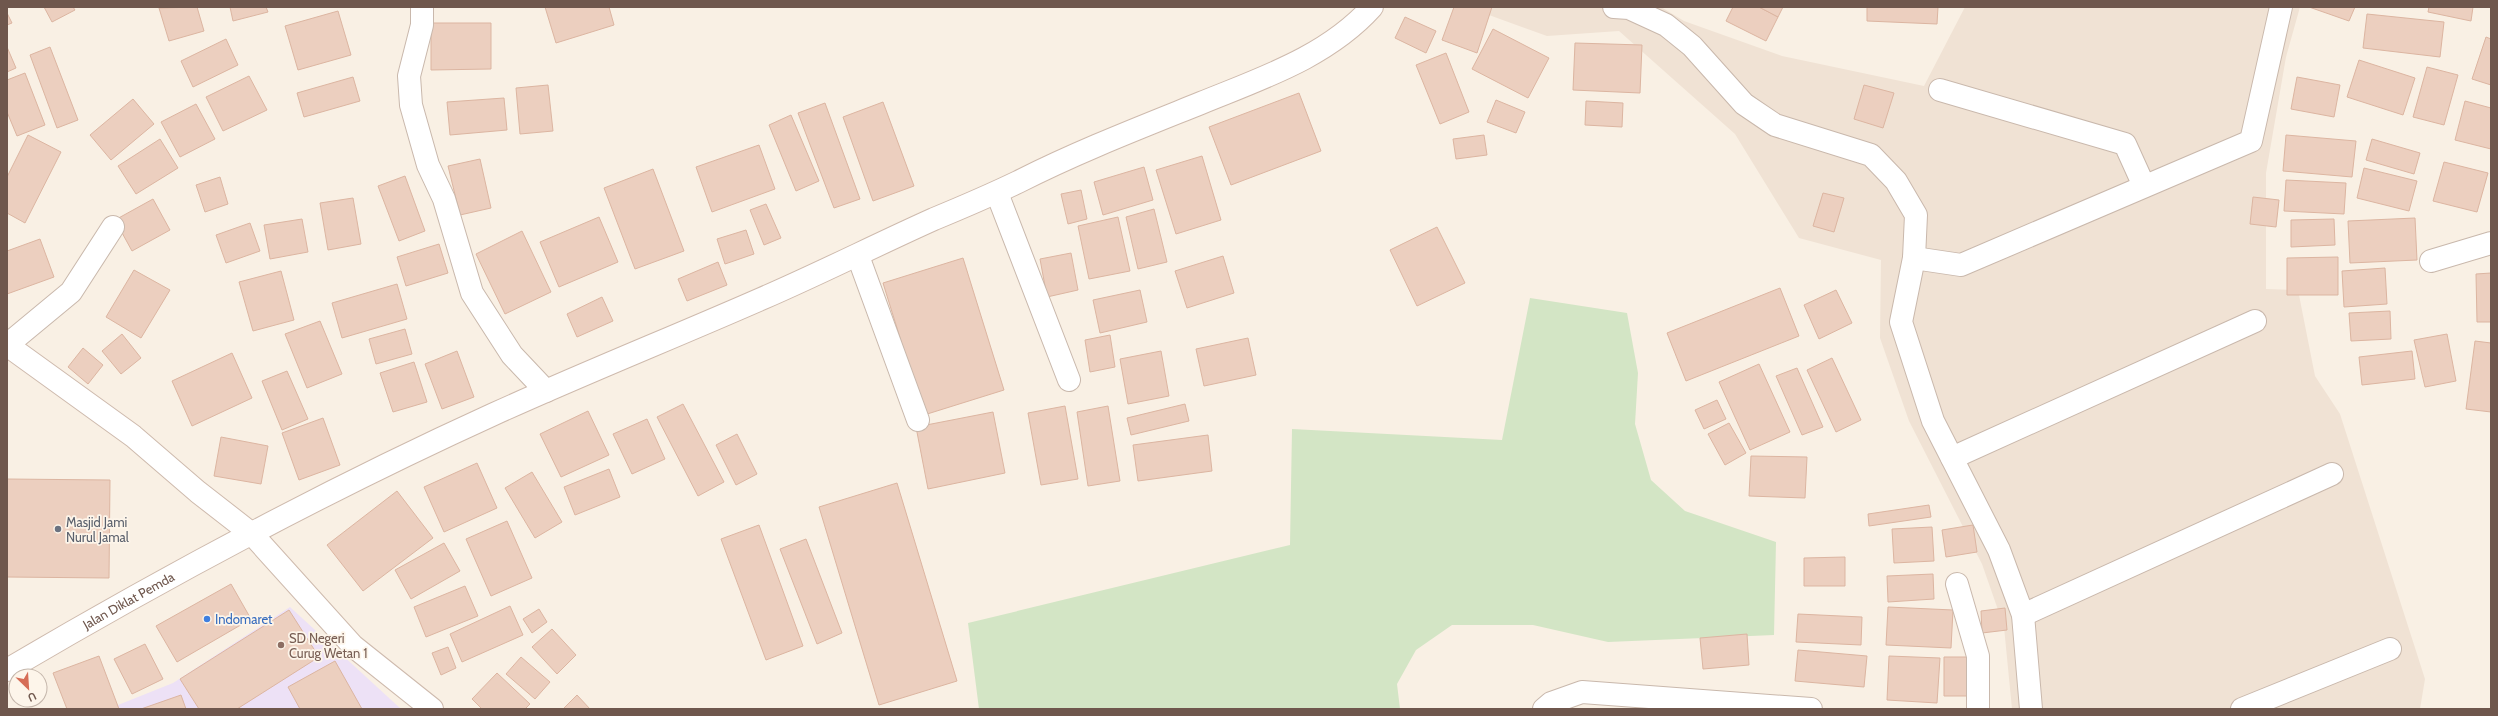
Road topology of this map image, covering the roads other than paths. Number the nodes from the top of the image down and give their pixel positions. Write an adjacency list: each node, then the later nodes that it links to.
1 (422, 7): 16 (street)
2 (1372, 7): 7 (street, Jalan Diklat Pemda)
3 (1614, 7): 11 (street)
4 (2281, 7): 6 (street)
5 (1940, 90): 6 (street)
6 (2144, 186): 11 (street)
7 (997, 193): 10 (street, Jalan Diklat Pemda); 15 (street)
8 (113, 227): 14 (street)
9 (2491, 243): 12 (street)
10 (858, 256): 16 (street, Jalan Diklat Pemda); 17 (street)
11 (1914, 258): 18 (street)
12 (2431, 261)
13 (2255, 321): 18 (street)
14 (7, 345): 20 (street)
15 (1069, 380)
16 (546, 391): 20 (street, Jalan Diklat Pemda)
17 (918, 420)
18 (1952, 458): 22 (street)
19 (2332, 474): 22 (street)
20 (252, 534): 24 (street, Jalan Diklat Pemda); 27 (street)
21 (1957, 584): 30 (street)
22 (2023, 615): 31 (street)
23 (2390, 649): 32 (street)
24 (7, 670)
25 (1621, 702): 26 (street); 28 (street)
26 (1768, 707): 29 (street)
27 (432, 709)
28 (1544, 709)
29 (1811, 709)
30 (1978, 709)
31 (2031, 709)
32 (2242, 709)

